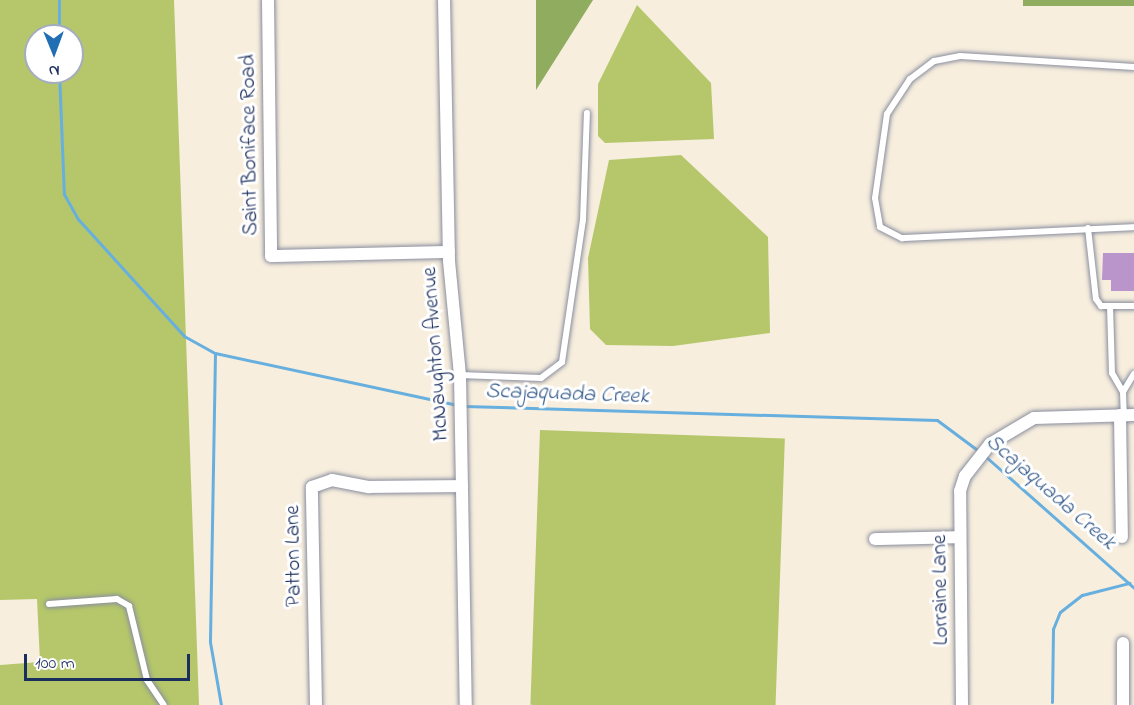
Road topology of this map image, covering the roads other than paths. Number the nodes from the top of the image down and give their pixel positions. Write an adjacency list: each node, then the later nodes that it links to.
1 (268, 0): 7 (street, Saint Boniface Road)
2 (444, 0): 7 (street, McNaughton Avenue)
3 (1134, 67): 6 (lane)
4 (587, 112): 11 (lane)
5 (1134, 227): 6 (lane)
6 (1088, 228): 8 (lane)
7 (449, 252): 11 (street, McNaughton Avenue)
8 (1110, 306): 9 (lane); 12 (lane)
9 (1134, 306)
10 (1134, 374): 12 (lane)
11 (460, 375): 14 (street, McNaughton Avenue)
12 (1123, 392): 13 (lane)
13 (1126, 415): 15 (street, Lorraine Lane); 16 (street)
14 (462, 486): 21 (street, Patton Lane); 22 (street, McNaughton Avenue)
15 (960, 537): 17 (street); 23 (street, Lorraine Lane)
16 (1122, 537)
17 (875, 538)
18 (49, 604): 20 (lane)
19 (1123, 643): 24 (street)
20 (164, 705)
21 (316, 705)
22 (466, 705)
23 (962, 705)
24 (1123, 705)

